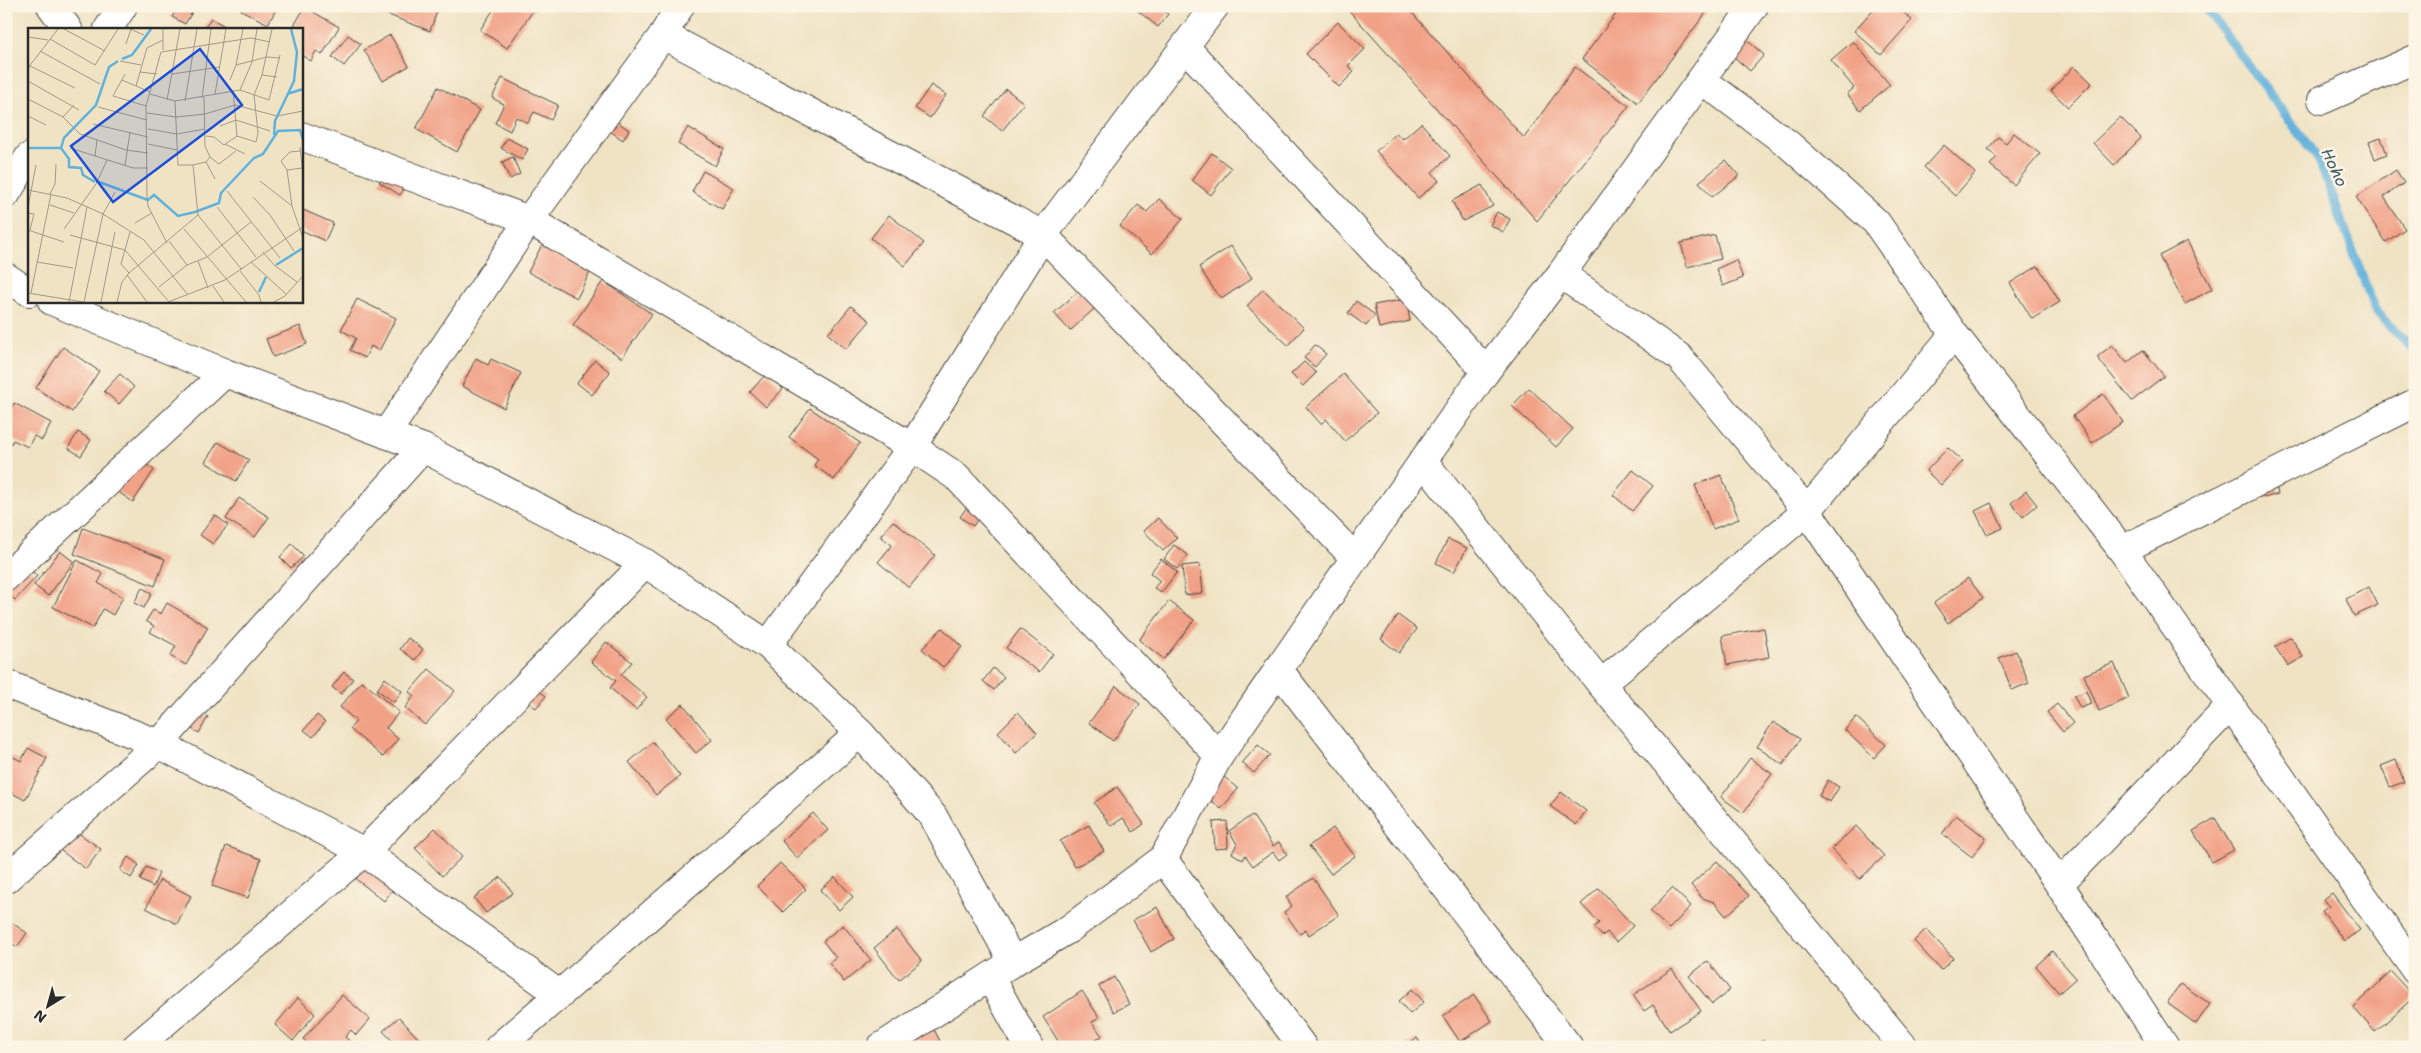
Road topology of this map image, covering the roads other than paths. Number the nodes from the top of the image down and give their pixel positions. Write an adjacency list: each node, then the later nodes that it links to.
1 (51, 6): 6 (street)
2 (123, 6): 7 (street)
3 (680, 6): 8 (street)
4 (1216, 6): 9 (street)
5 (1754, 6): 11 (street)
6 (67, 28)
7 (109, 28)
8 (663, 34): 16 (street); 17 (street)
9 (1186, 48): 17 (street); 23 (street)
10 (2415, 59): 12 (street)
11 (1702, 80): 18 (street); 22 (street)
12 (2322, 100)
13 (302, 136): 16 (street)
14 (28, 159): 15 (street)
15 (6, 194)
16 (529, 220): 26 (street); 28 (street)
17 (1043, 235): 28 (street); 32 (street)
18 (1561, 274): 23 (street); 30 (street)
19 (6, 277): 20 (street)
20 (28, 291)
21 (54, 302): 24 (street)
22 (1954, 334): 30 (street); 31 (street)
23 (1486, 371): 29 (street)
24 (224, 372): 26 (street); 34 (street)
25 (2415, 403): 31 (street)
26 (386, 434): 27 (street)
27 (423, 448): 33 (street); 41 (street)
28 (912, 448): 35 (street); 42 (street)
29 (1423, 461): 32 (street); 38 (street)
30 (1807, 511): 38 (street); 46 (street)
31 (2122, 550): 39 (street)
32 (1355, 558): 36 (street)
33 (645, 564): 35 (street); 43 (street)
34 (6, 577)
35 (768, 645): 40 (street)
36 (1278, 670): 42 (street); 56 (street)
37 (6, 684): 41 (street)
38 (1601, 684): 57 (street)
39 (2231, 705): 46 (street); 48 (street)
40 (860, 732): 47 (street); 50 (street)
41 (159, 744): 43 (street); 45 (street)
42 (1219, 756): 44 (street)
43 (364, 852): 50 (street); 51 (street)
44 (1163, 859): 47 (street); 55 (street)
45 (6, 880)
46 (2059, 884): 58 (street)
47 (1013, 962): 49 (street)
48 (2415, 970)
49 (990, 977): 53 (street); 54 (street)
50 (560, 995): 52 (street)
51 (136, 1047)
52 (499, 1047)
53 (881, 1047)
54 (1029, 1047)
55 (1302, 1047)
56 (1569, 1047)
57 (1904, 1047)
58 (2165, 1047)

